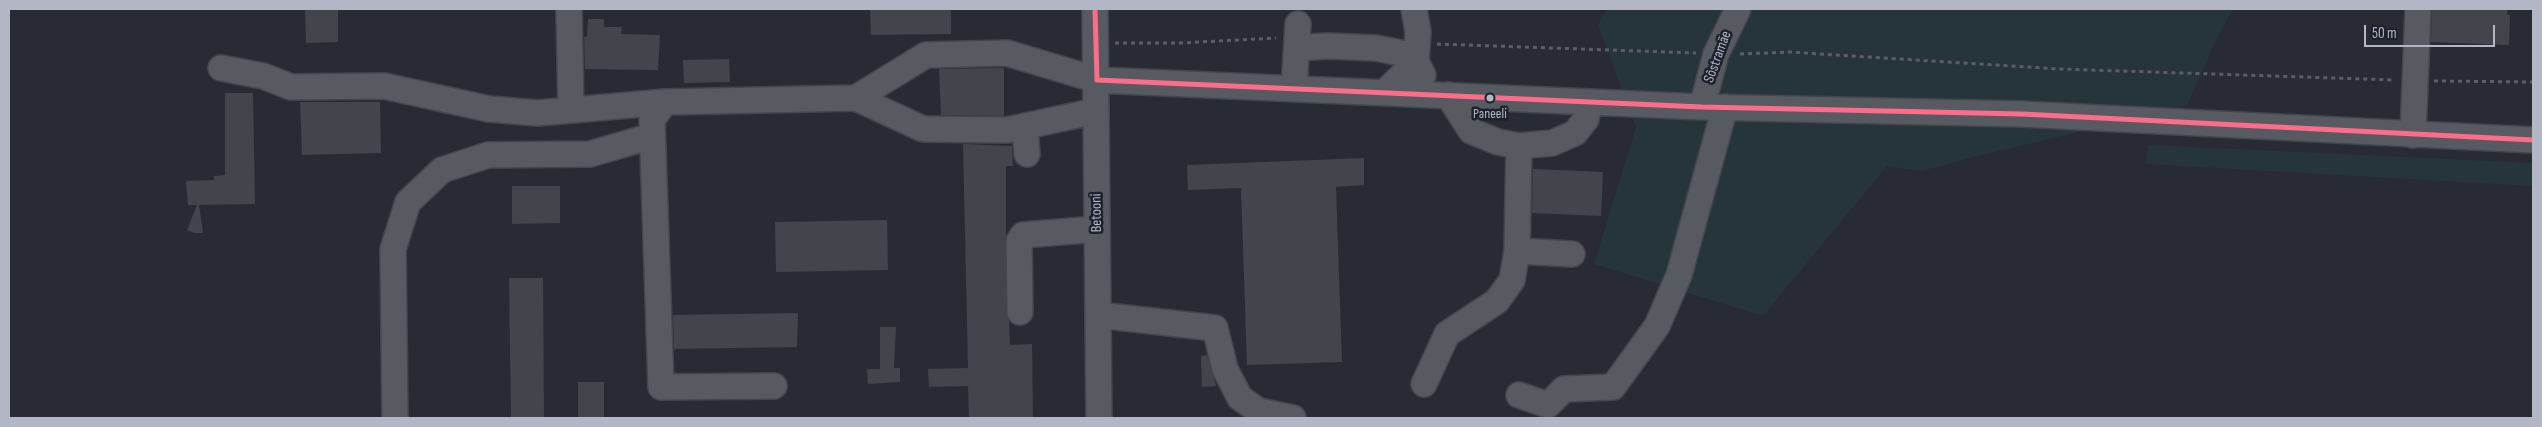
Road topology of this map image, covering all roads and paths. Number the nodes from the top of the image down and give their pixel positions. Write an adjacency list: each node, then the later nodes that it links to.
1 (568, 9): 21 (street)
2 (1095, 9): 8 (street, Betooni)
3 (1430, 9): 6 (street)
4 (1738, 9): 9 (street, Sõstramäe)
5 (2418, 9): 12 (street)
6 (1417, 36): 7 (street); 9 (path); 15 (street); 16 (street)
7 (1297, 37): 8 (path); 14 (street)
8 (1095, 43): 11 (street, Betooni)
9 (1716, 54): 12 (path); 20 (street, Sõstramäe)
10 (220, 68): 21 (street)
11 (1097, 80): 14 (street); 17 (street); 22 (street, Betooni)
12 (2414, 80): 13 (path); 24 (street)
13 (2533, 82)
14 (1294, 88): 15 (street)
15 (1385, 92): 16 (street)
16 (1441, 95): 19 (street); 27 (street)
17 (856, 98): 18 (street); 23 (street)
18 (665, 102): 21 (street); 25 (street)
19 (1590, 102): 20 (street); 27 (street)
20 (1713, 107): 24 (street); 36 (street, Sõstramäe)
21 (572, 110)
22 (1096, 111): 23 (street); 29 (street, Betooni)
23 (1025, 126): 28 (street)
24 (2413, 135): 26 (street)
25 (652, 136): 35 (street); 37 (street)
26 (2533, 140)
27 (1519, 146): 30 (street)
28 (1027, 154)
29 (1097, 228): 32 (street); 33 (street, Betooni)
30 (1517, 251): 31 (street); 34 (street)
31 (1572, 254)
32 (1020, 312)
33 (1098, 315): 38 (street, Betooni); 39 (street)
34 (1424, 384)
35 (774, 386)
36 (1519, 394)
37 (395, 418)
38 (1099, 418)
39 (1293, 418)

